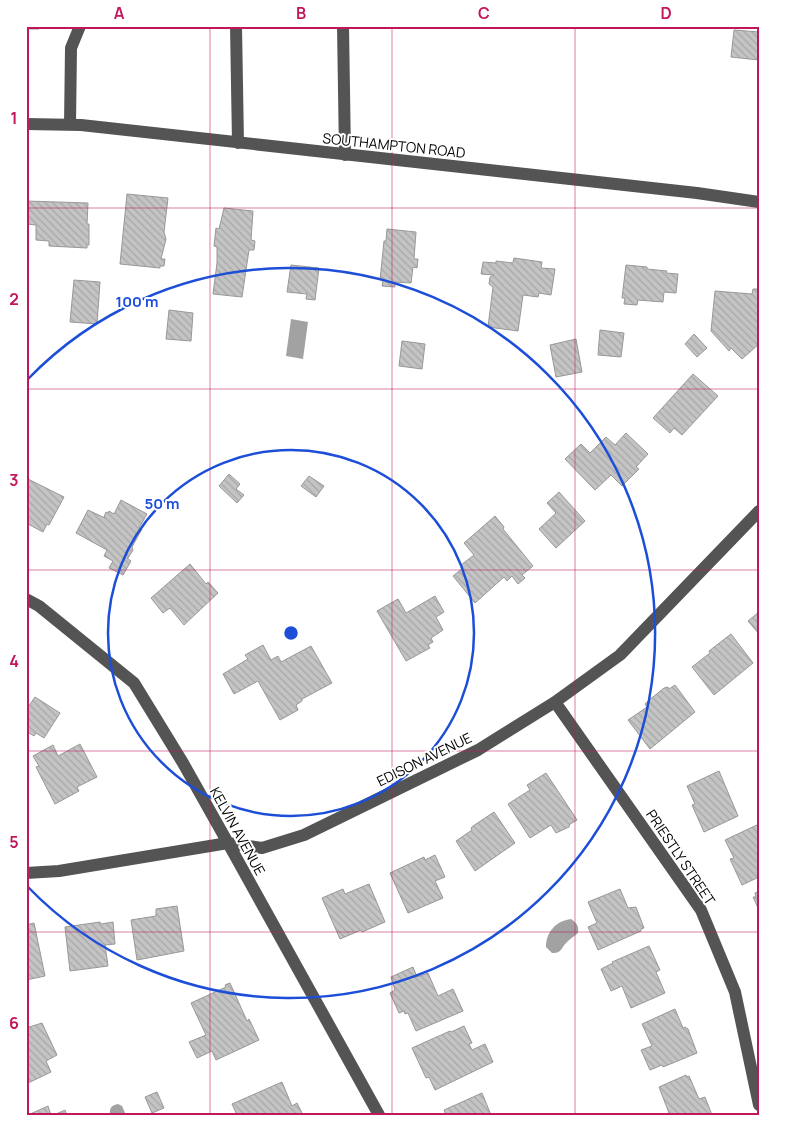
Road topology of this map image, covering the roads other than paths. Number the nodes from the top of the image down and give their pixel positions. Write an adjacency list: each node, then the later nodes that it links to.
1 (80, 26): 5 (street)
2 (236, 26): 6 (street)
3 (344, 26): 7 (street)
4 (26, 124): 5 (street, SOUTHAMPTON ROAD)
5 (70, 125): 6 (street, SOUTHAMPTON ROAD)
6 (238, 143): 7 (street, SOUTHAMPTON ROAD)
7 (345, 155): 8 (street, SOUTHAMPTON ROAD)
8 (759, 202)
9 (759, 511): 11 (street, EDISON AVENUE)
10 (26, 599): 12 (street, KELVIN AVENUE)
11 (555, 702): 12 (street, EDISON AVENUE); 14 (street, PRIESTLY STREET)
12 (228, 843): 13 (street, EDISON AVENUE); 15 (street, KELVIN AVENUE)
13 (26, 873)
14 (759, 1105)
15 (379, 1115)

